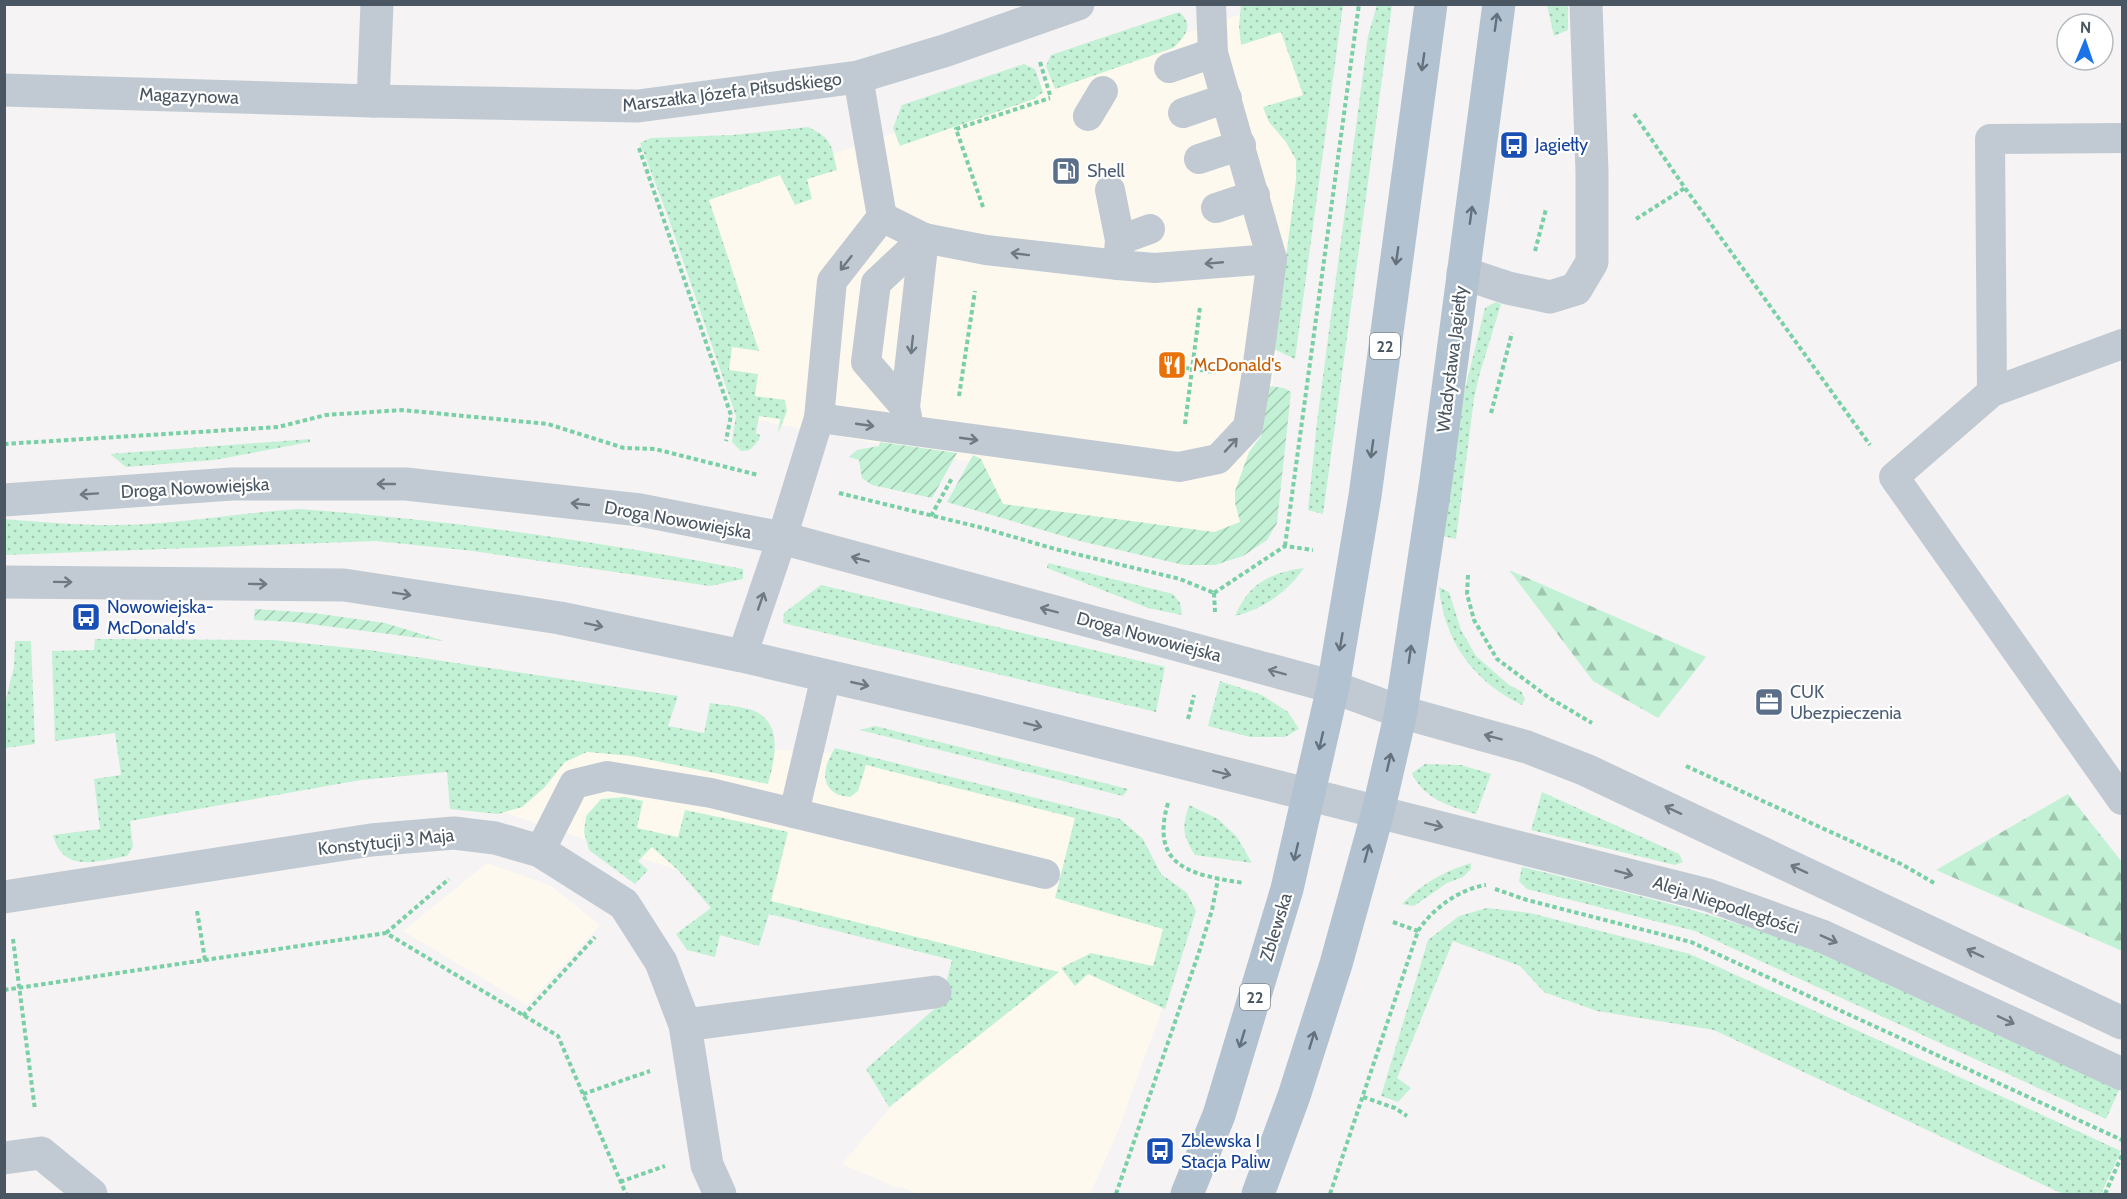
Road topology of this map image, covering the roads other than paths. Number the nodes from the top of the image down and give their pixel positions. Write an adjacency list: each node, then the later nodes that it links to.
1 (377, 4): 13 (street)
2 (1078, 4): 9 (street, Marszałka Józefa Piłsudskiego)
3 (1211, 4): 7 (lane)
4 (1431, 4): 37 (main road, 22, one-way to 37)
5 (1499, 4): 27 (main road, Władysława Jagiełły, one-way to 5)
6 (1586, 4): 27 (street)
7 (1213, 53): 8 (lane); 12 (lane)
8 (1169, 68)
9 (858, 77): 13 (street, Marszałka Józefa Piłsudskiego); 22 (lane)
10 (4, 90): 13 (street, Magazynowa)
11 (1103, 91): 15 (lane)
12 (1227, 98): 14 (lane); 17 (lane)
13 (373, 101)
14 (1184, 113)
15 (1088, 116)
16 (2122, 138): 29 (lane)
17 (1241, 145): 18 (lane); 20 (lane)
18 (1199, 159)
19 (1110, 190): 25 (lane)
20 (1255, 195): 21 (lane); 26 (lane)
21 (1216, 208)
22 (882, 217): 24 (lane); 30 (lane, one-way to 30)
23 (1150, 229): 25 (lane)
24 (924, 238): 25 (lane, one-way to 24); 31 (lane, one-way to 31); 31 (lane)
25 (1119, 253): 26 (lane, one-way to 25)
26 (1272, 259): 31 (lane, one-way to 26)
27 (1463, 273): 38 (main road, Władysława Jagiełły, one-way to 27)
28 (2122, 344): 29 (lane)
29 (1992, 392): 40 (lane)
30 (819, 418): 31 (lane, one-way to 31); 33 (lane)
31 (908, 419)
32 (4, 500): 33 (street, Droga Nowowiejska, one-way to 32)
33 (782, 538): 35 (lane, one-way to 33); 37 (street, Droga Nowowiejska, one-way to 33)
34 (4, 582): 35 (street, one-way to 35)
35 (742, 656): 36 (street)
36 (826, 676): 39 (street, one-way to 39); 42 (lane)
37 (1333, 687): 38 (street); 39 (main road, Zblewska / 22, one-way to 39)
38 (1401, 712): 41 (main road, one-way to 38); 47 (street, one-way to 38)
39 (1309, 795): 41 (street, Aleja Niepodległości); 53 (main road, Zblewska / 22, one-way to 53)
40 (2122, 801)
41 (1378, 812): 49 (street, Aleja Niepodległości, one-way to 49); 54 (main road, one-way to 41)
42 (794, 813): 43 (lane); 44 (lane)
43 (540, 851): 45 (street, Konstytucji 3 Maja); 48 (street, Konstytucji 3 Maja)
44 (1045, 874)
45 (4, 897)
46 (935, 992): 48 (street)
47 (2122, 1023)
48 (687, 1041): 52 (street, Konstytucji 3 Maja)
49 (2122, 1074)
50 (4, 1158): 51 (street)
51 (91, 1194)
52 (720, 1194)
53 (1187, 1194)
54 (1258, 1194)

